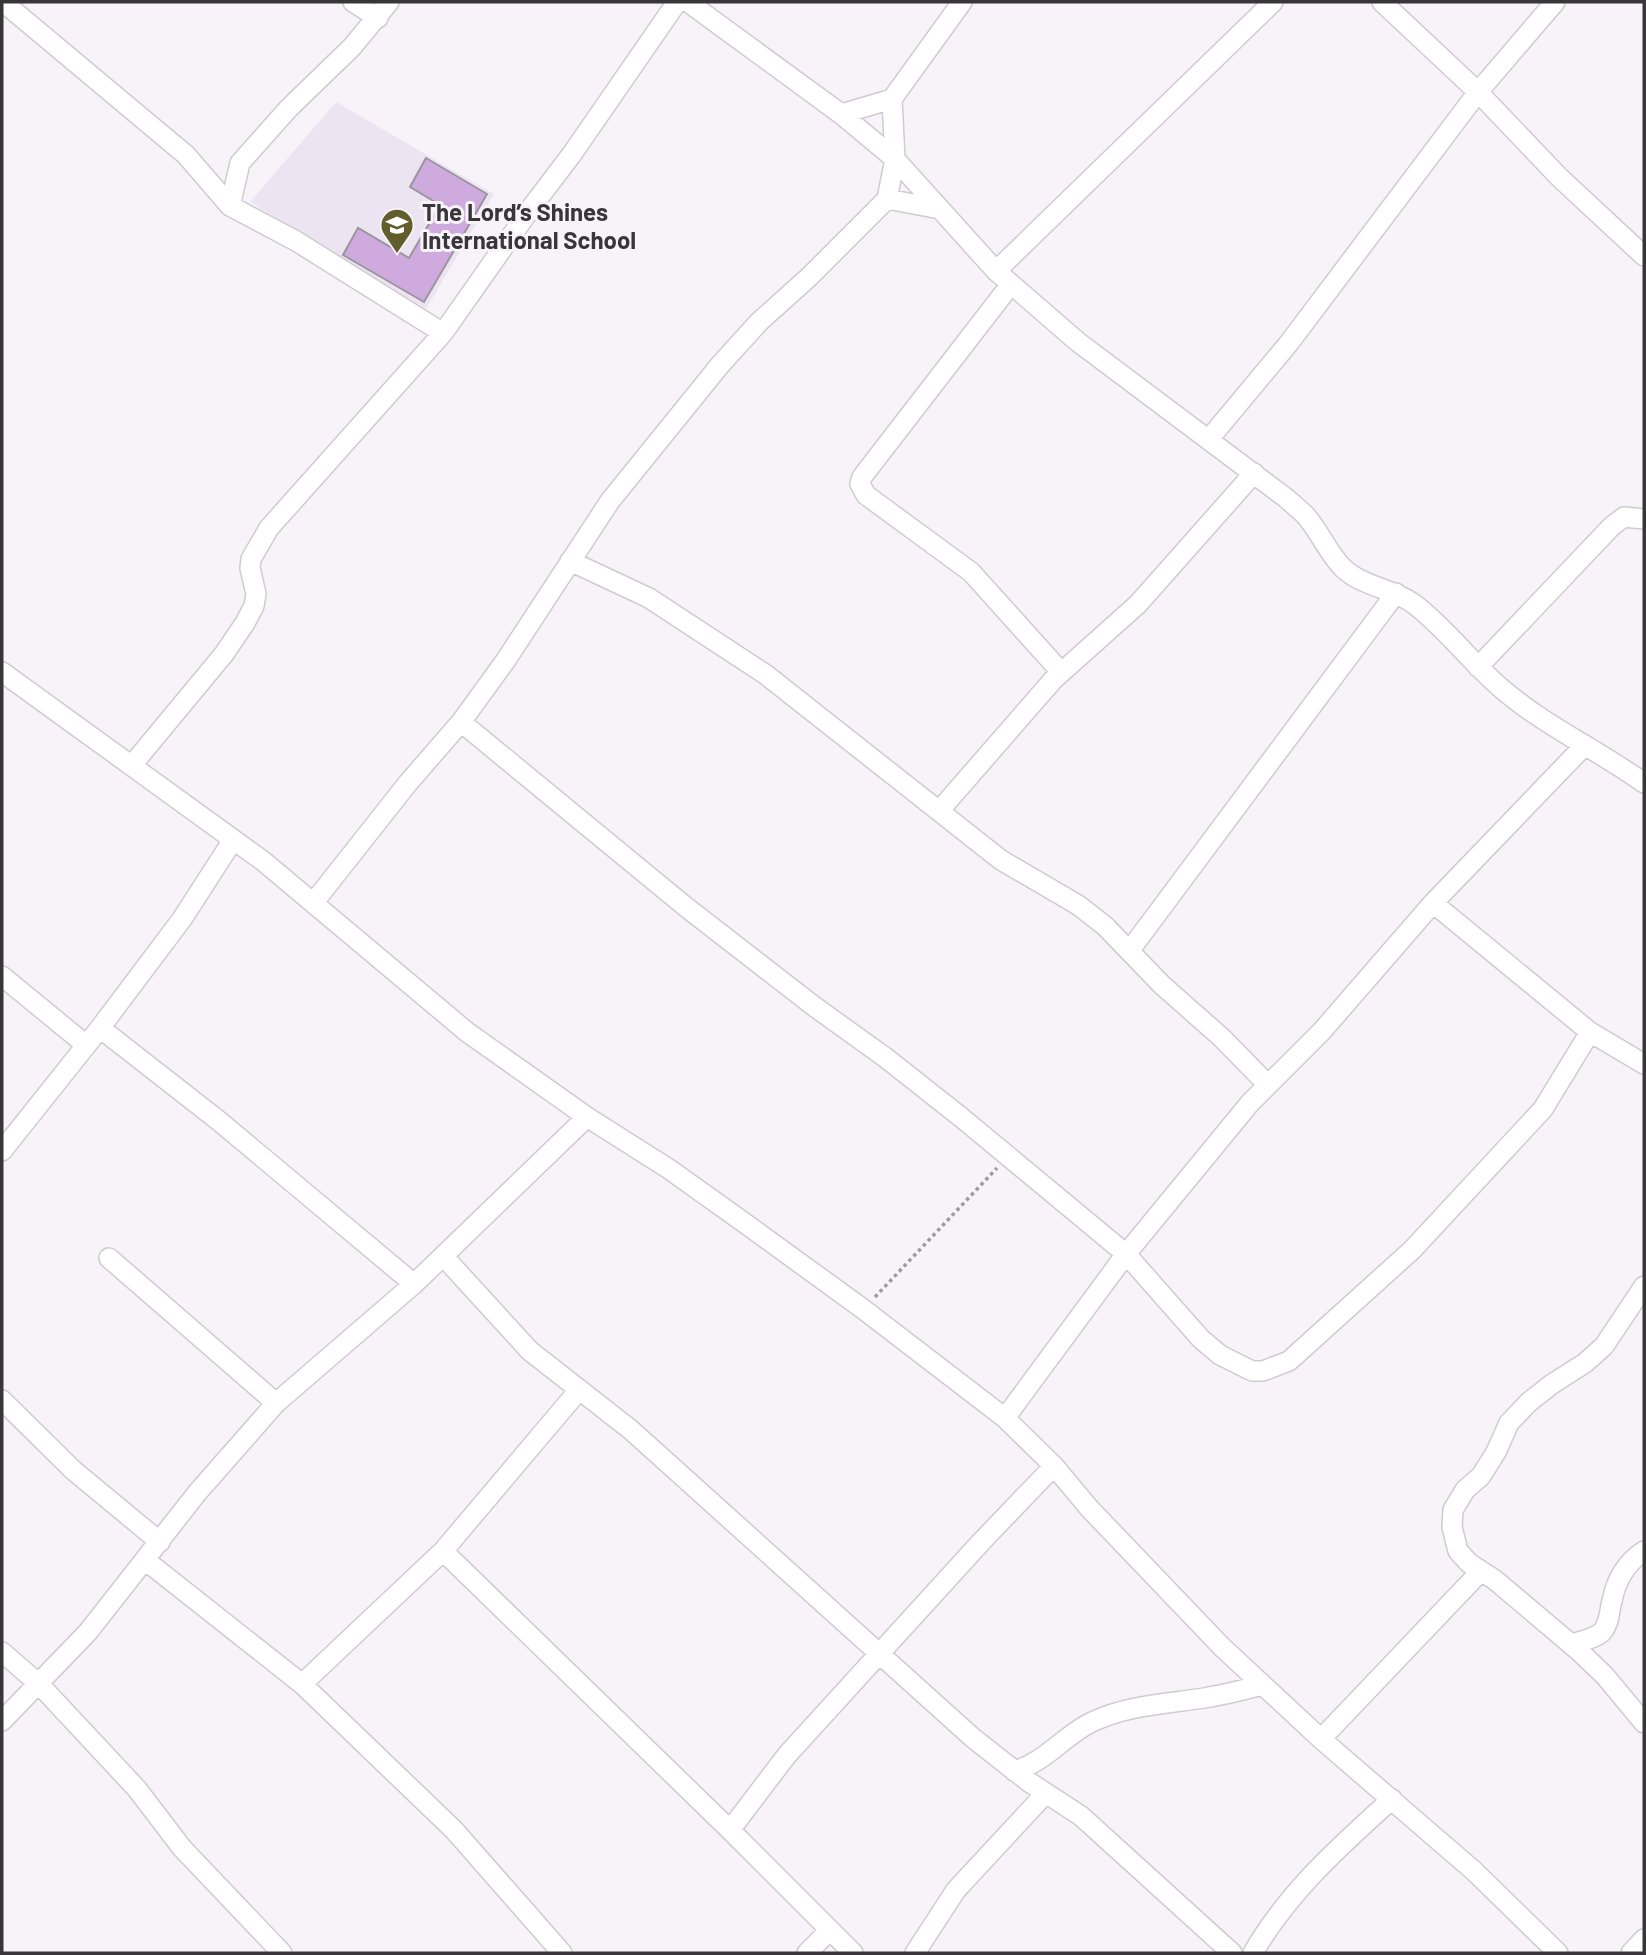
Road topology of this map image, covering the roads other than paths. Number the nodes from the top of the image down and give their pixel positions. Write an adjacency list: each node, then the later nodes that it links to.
1 (3, 2): 16 (street)
2 (353, 2): 10 (street)
3 (389, 2): 10 (street)
4 (677, 2): 21 (street)
5 (688, 2): 13 (street)
6 (962, 2): 12 (street)
7 (1273, 2): 19 (street)
8 (1382, 2): 11 (street)
9 (1555, 2): 11 (street)
10 (378, 18): 16 (street)
11 (1478, 92): 18 (street); 22 (street)
12 (892, 99): 13 (street); 14 (street)
13 (841, 114): 14 (street)
14 (895, 159): 15 (street); 17 (street)
15 (887, 199): 17 (street); 25 (street)
16 (230, 206): 21 (street)
17 (940, 209): 19 (street)
18 (1644, 256)
19 (996, 271): 20 (street)
20 (1012, 284): 22 (street); 29 (street)
21 (443, 333): 32 (street)
22 (1209, 439): 23 (street)
23 (1254, 473): 26 (street); 29 (street)
24 (1644, 519): 27 (street)
25 (570, 561): 30 (street); 34 (street)
26 (1396, 593): 27 (street); 38 (street)
27 (1478, 667): 31 (street)
28 (2, 672): 32 (street)
29 (1061, 672): 34 (street)
30 (461, 722): 36 (street); 47 (street)
31 (1585, 745): 33 (street); 37 (street)
32 (132, 765): 35 (street)
33 (1644, 783)
34 (939, 811): 38 (street)
35 (233, 840): 36 (street); 40 (street)
36 (314, 902): 45 (street)
37 (1433, 903): 41 (street); 44 (street)
38 (1130, 950): 44 (street)
39 (2, 976): 42 (street)
40 (100, 1028): 42 (street); 50 (street)
41 (1590, 1032): 43 (street); 47 (street)
42 (86, 1045): 46 (street)
43 (1644, 1064)
44 (1268, 1085): 47 (street)
45 (587, 1117): 48 (street); 55 (street)
46 (2, 1151)
47 (1126, 1254): 55 (street)
48 (444, 1257): 50 (street); 52 (street)
49 (109, 1258): 54 (street)
50 (414, 1284): 54 (street)
51 (1644, 1286): 61 (street)
52 (579, 1390): 58 (street); 64 (street)
53 (2, 1400): 57 (street)
54 (276, 1403): 57 (street)
55 (1005, 1418): 56 (street)
56 (1054, 1466): 64 (street); 67 (street)
57 (160, 1542): 60 (street)
58 (443, 1551): 66 (street); 74 (street)
59 (1644, 1551): 62 (street)
60 (145, 1560): 65 (street); 66 (street)
61 (1481, 1571): 62 (street); 70 (street)
62 (1571, 1644): 69 (street)
63 (2, 1652): 65 (street)
64 (881, 1654): 71 (street); 74 (street)
65 (39, 1684): 68 (street); 77 (street)
66 (302, 1684): 78 (street)
67 (1262, 1685): 70 (street); 71 (street)
68 (2, 1721)
69 (1644, 1723)
70 (1321, 1739): 73 (street)
71 (1014, 1771): 72 (street)
72 (1046, 1793): 81 (street); 82 (street)
73 (1392, 1799): 83 (street); 84 (street)
74 (730, 1830): 75 (street)
75 (830, 1930): 79 (street); 80 (street)
76 (1644, 1939): 85 (street)
77 (282, 1953)
78 (562, 1953)
79 (807, 1953)
80 (853, 1953)
81 (915, 1953)
82 (1232, 1953)
83 (1253, 1953)
84 (1558, 1953)
85 (1631, 1953)

